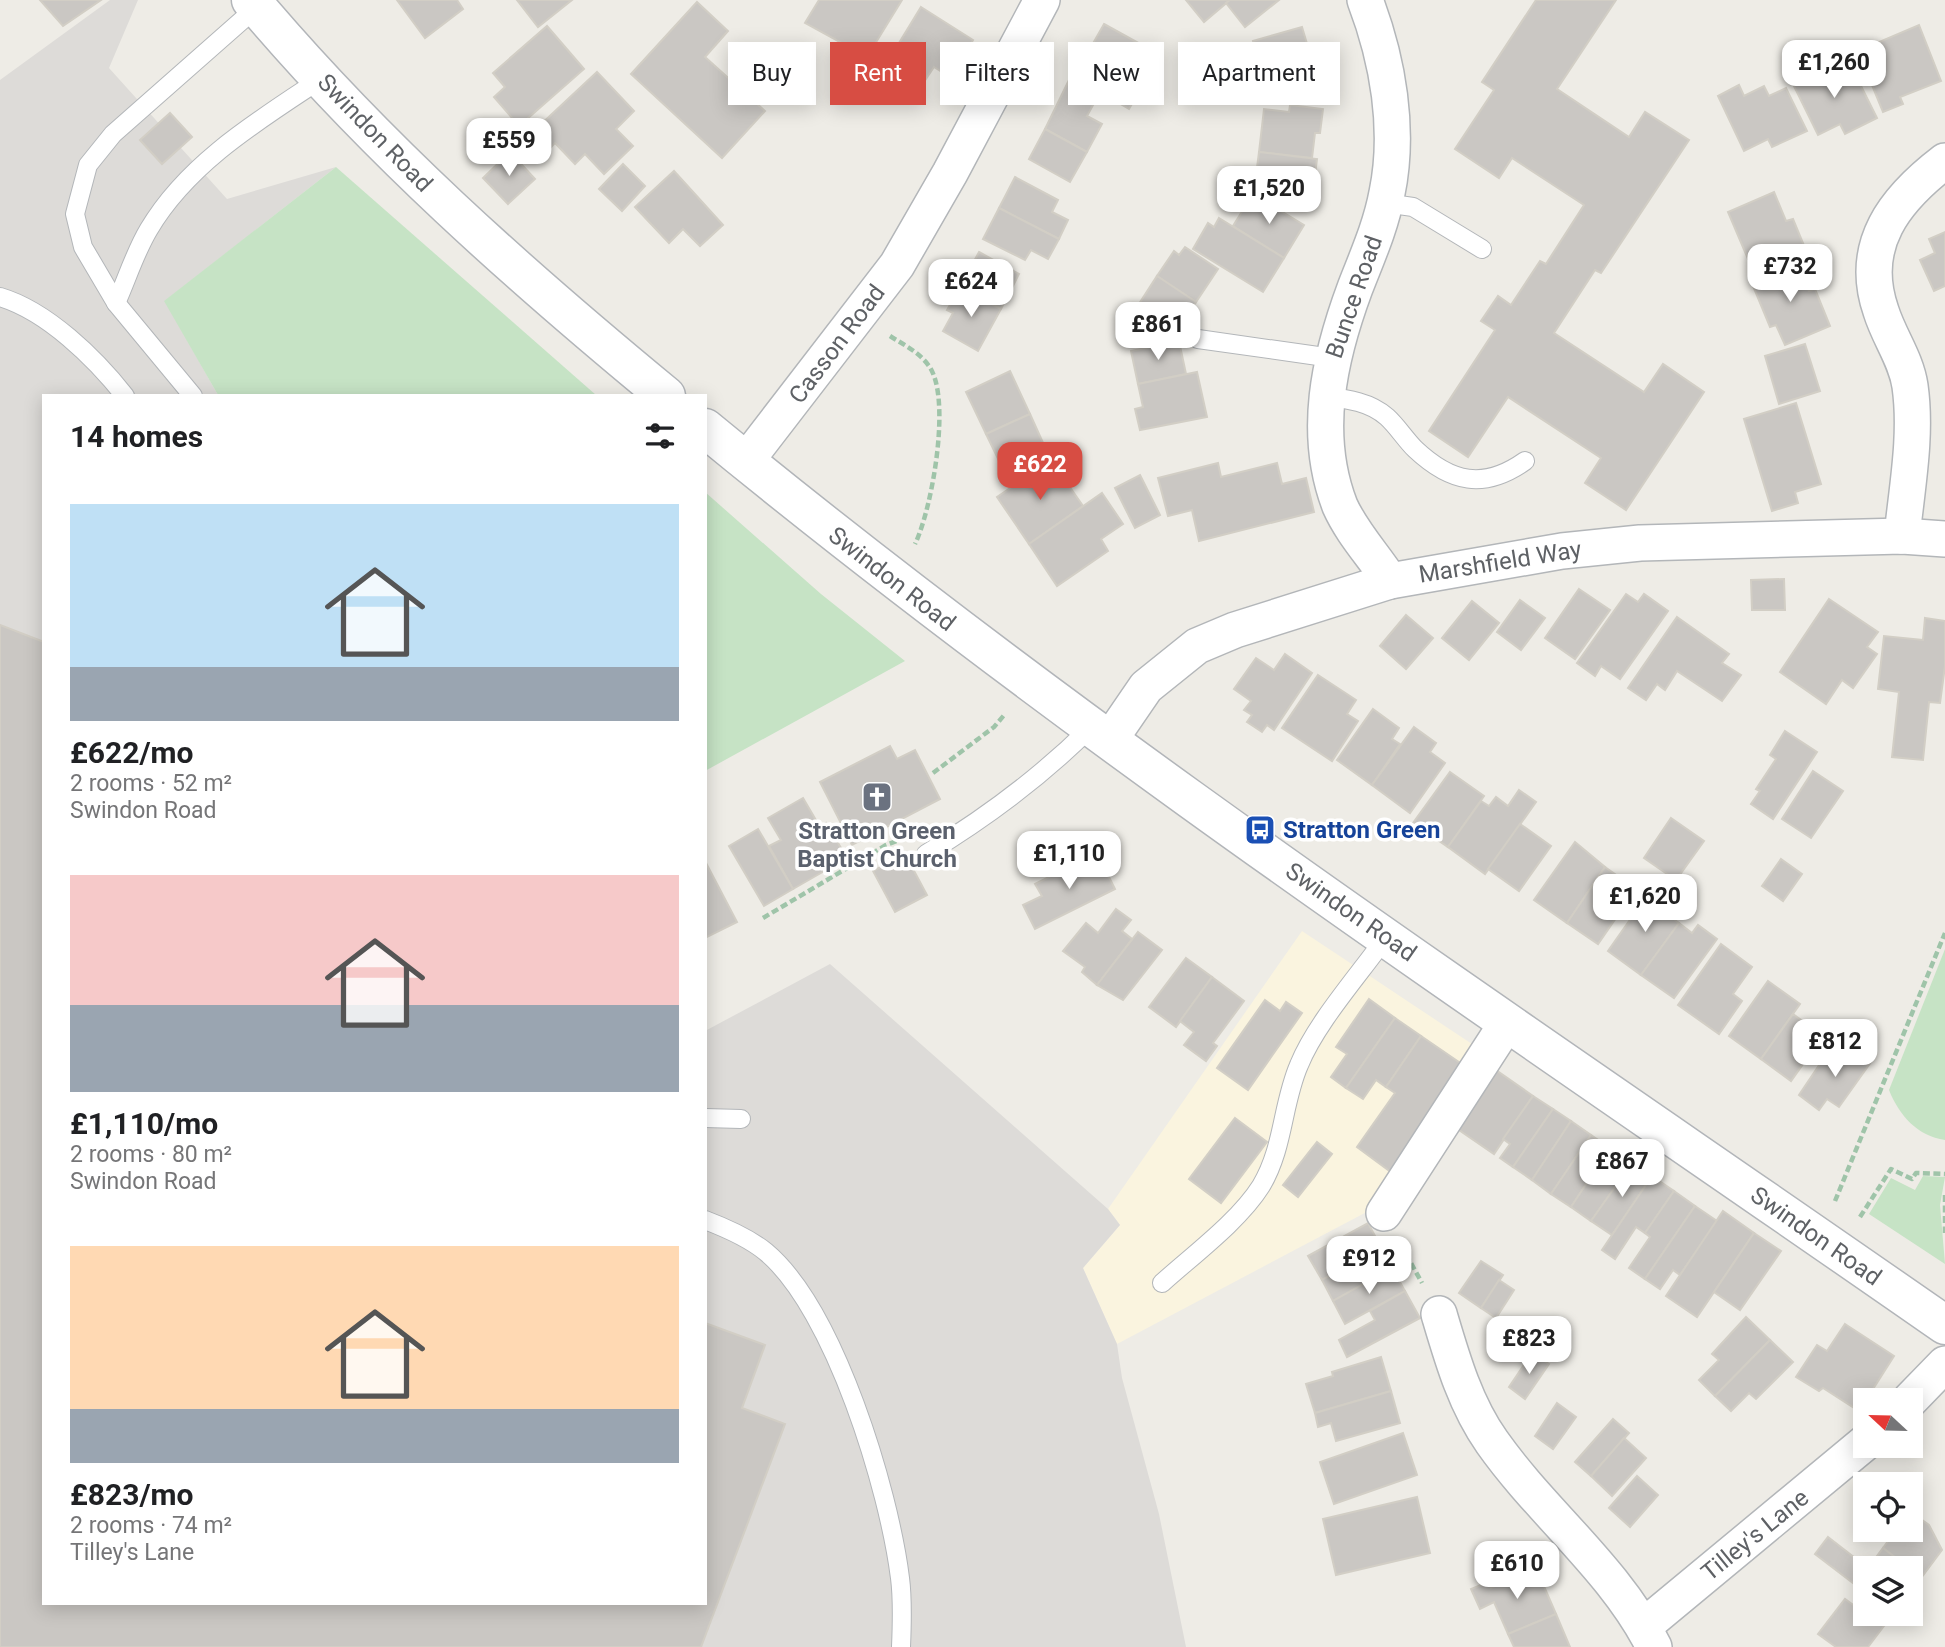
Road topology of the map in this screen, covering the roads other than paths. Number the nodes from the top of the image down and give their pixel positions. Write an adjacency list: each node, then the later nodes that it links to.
1 (1365, 0): 6 (street, Bunce Road)
2 (1039, 1): 17 (street, Casson Road)
3 (254, 4): 4 (main road, Swindon Road); 9 (lane)
4 (321, 79): 9 (lane); 14 (main road, Swindon Road)
5 (1945, 161): 19 (street)
6 (1385, 203): 7 (lane); 11 (street, Bunce Road)
7 (1482, 249)
8 (0, 297): 12 (lane)
9 (116, 303): 13 (lane)
10 (1198, 339): 11 (lane)
11 (1332, 358): 15 (street, Bunce Road)
12 (123, 394)
13 (191, 394)
14 (664, 394)
15 (1327, 397): 18 (lane); 21 (street, Bunce Road)
16 (707, 430): 17 (main road, Swindon Road)
17 (746, 461): 22 (main road, Swindon Road)
18 (1525, 461)
19 (1902, 536): 20 (street, Marshfield Way); 21 (street, Marshfield Way)
20 (1945, 540)
21 (1390, 580): 22 (street, Marshfield Way)
22 (1100, 734): 23 (lane); 24 (main road, Swindon Road)
23 (926, 854)
24 (1386, 937): 25 (main road, Swindon Road); 30 (lane)
25 (1507, 1023): 28 (street); 32 (main road, Swindon Road)
26 (707, 1118): 27 (lane)
27 (741, 1119)
28 (1384, 1213)
29 (707, 1221): 37 (lane)
30 (1163, 1283)
31 (1438, 1314): 36 (street, Tilley's Lane)
32 (1945, 1325)
33 (1945, 1364): 34 (street)
34 (1922, 1388)
35 (1853, 1454): 36 (street, Tilley's Lane)
36 (1649, 1637)
37 (901, 1647)

